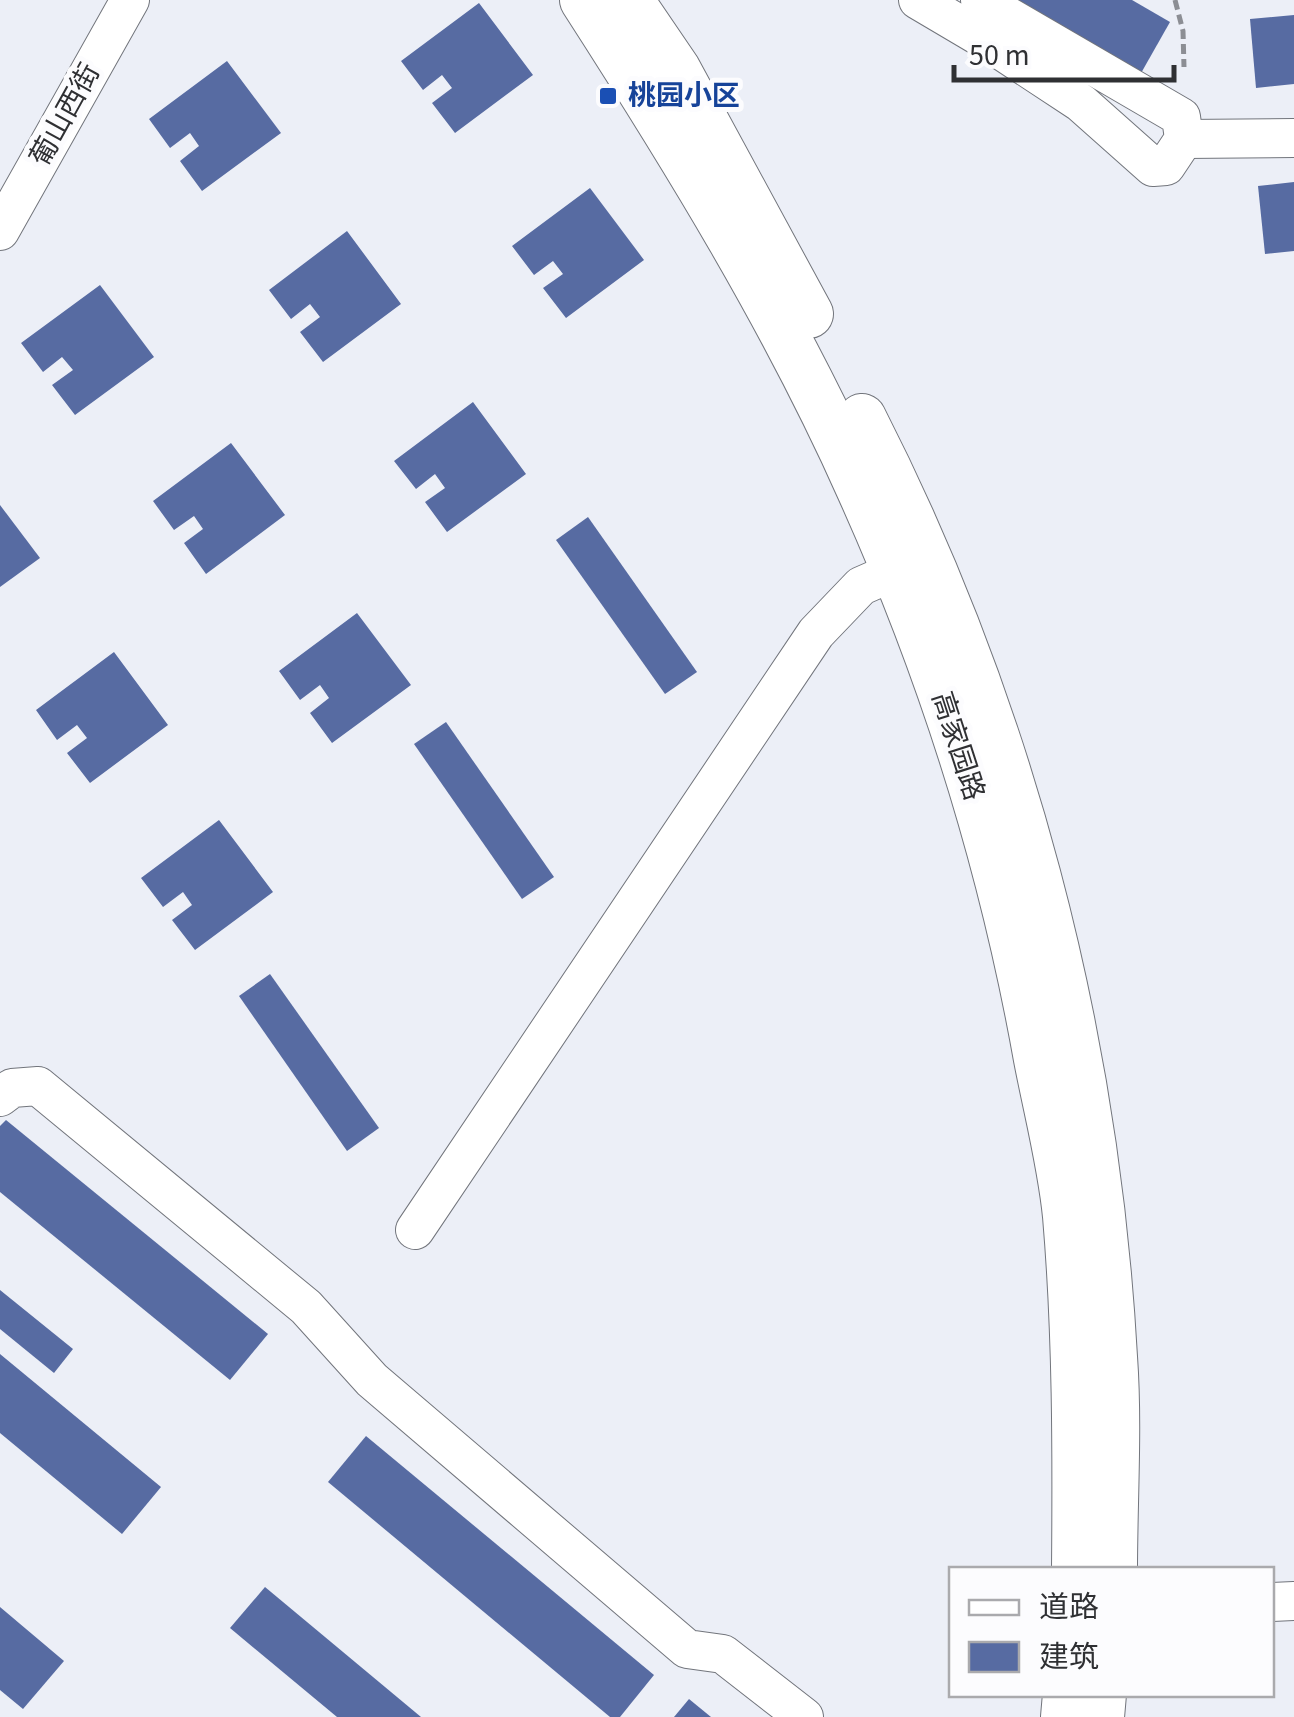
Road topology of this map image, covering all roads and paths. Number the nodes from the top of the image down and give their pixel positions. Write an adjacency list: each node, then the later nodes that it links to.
1 (130, 0): 10 (street, 葡山西街)
2 (584, 0): 11 (main road, 高家园路)
3 (629, 0): 11 (main road, 高家园路)
4 (918, 0): 9 (street)
5 (980, 0): 9 (street)
6 (1175, 0): 7 (path)
7 (1184, 67)
8 (1294, 138): 9 (street)
9 (1184, 139)
10 (0, 230)
11 (913, 563): 13 (street); 14 (main road, 高家园路); 15 (main road, 高家园路)
12 (0, 1096): 16 (street)
13 (415, 1230)
14 (1076, 1567)
15 (1113, 1567)
16 (804, 1717)

